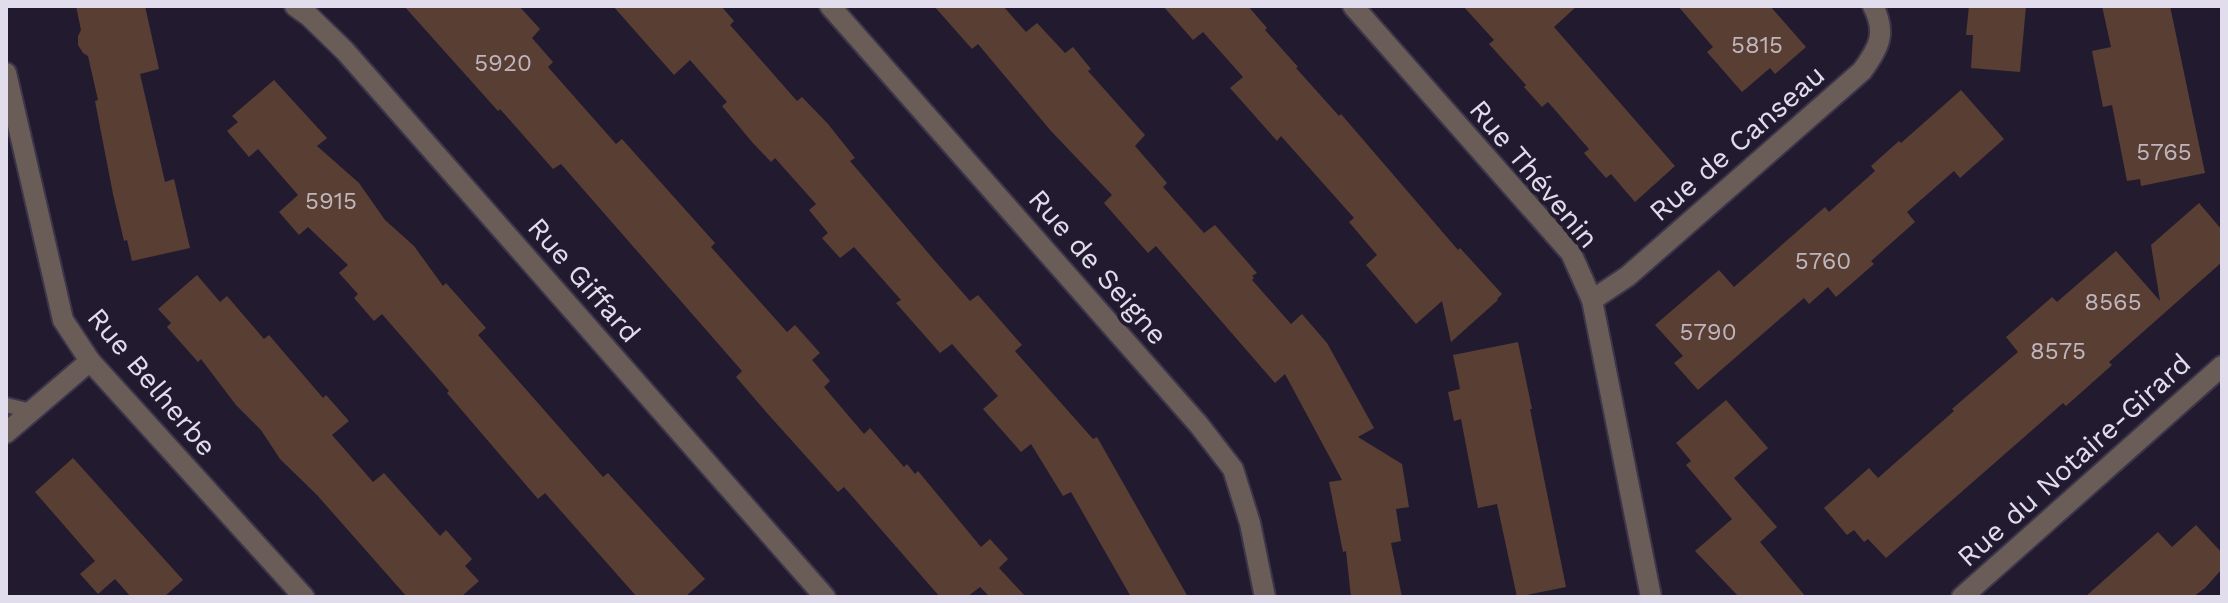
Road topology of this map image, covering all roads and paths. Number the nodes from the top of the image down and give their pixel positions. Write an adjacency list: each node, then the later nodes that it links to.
1 (295, 6): 14 (street, Rue Giffard)
2 (830, 6): 15 (street, Rue de Seigne)
3 (1353, 6): 6 (street, Rue Thévenin)
4 (1873, 6): 6 (street, Rue de Canseau)
5 (6, 73): 7 (street, Rue Belherbe)
6 (1592, 300): 16 (street, Rue Thévenin)
7 (90, 361): 10 (street); 13 (street, Rue Belherbe)
8 (2222, 366): 12 (street, Rue du Notaire-Girard)
9 (6, 405): 10 (lane)
10 (31, 411): 11 (street)
11 (6, 433)
12 (1965, 596)
13 (304, 597)
14 (825, 597)
15 (1265, 597)
16 (1651, 597)

